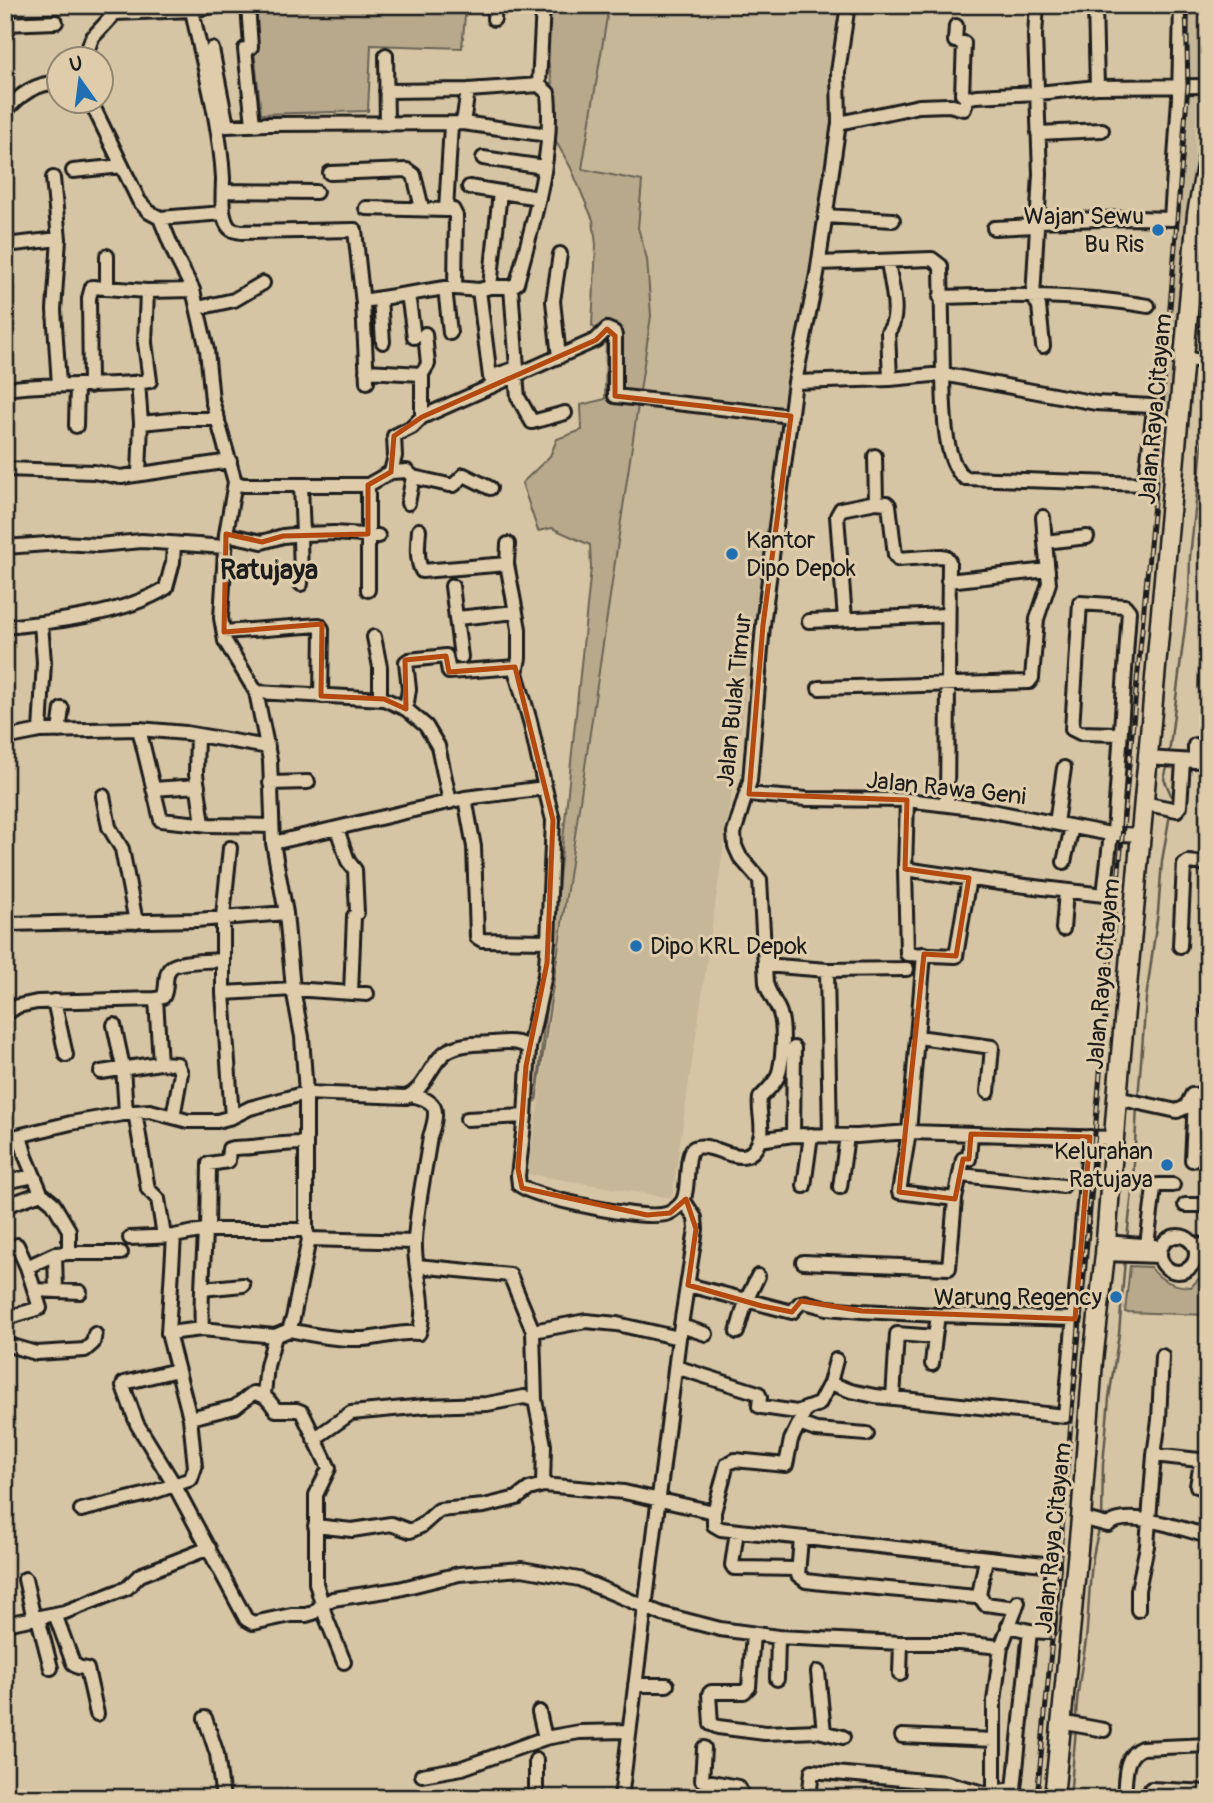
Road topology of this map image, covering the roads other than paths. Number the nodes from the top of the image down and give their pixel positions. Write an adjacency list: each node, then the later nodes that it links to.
1 (221, 5): 9 (street)
2 (248, 5): 28 (street)
3 (543, 5): 17 (street)
4 (848, 5): 27 (street, Jalan Bulak Timur)
5 (1037, 5): 23 (street)
6 (1095, 5): 20 (street)
7 (1181, 5): 18 (street)
8 (114, 9): 9 (street); 13 (street)
9 (191, 9): 42 (street)
10 (56, 22): 11 (street)
11 (5, 24)
12 (956, 26): 24 (street)
13 (89, 46)
14 (212, 49): 28 (street)
15 (386, 55): 22 (street)
16 (46, 84): 25 (street)
17 (539, 85): 21 (street); 33 (street)
18 (1180, 85): 19 (street); 20 (street); 53 (street)
19 (1208, 86)
20 (1097, 87): 23 (street)
21 (467, 90): 22 (street); 30 (street)
22 (386, 91): 29 (street)
23 (1038, 93): 24 (street); 32 (street)
24 (967, 98): 27 (street)
25 (5, 111)
26 (98, 116): 36 (street)
27 (839, 123): 50 (street, Jalan Bulak Timur)
28 (253, 124): 29 (street)
29 (387, 124): 30 (street)
30 (457, 124): 33 (street); 48 (street)
31 (1102, 130): 32 (street)
32 (1038, 133): 53 (street)
33 (548, 135): 37 (street)
34 (483, 158): 37 (street)
35 (1207, 159): 77 (main road, Jalan Raya Citayam)
36 (122, 166): 38 (street); 51 (street)
37 (544, 167): 45 (street)
38 (73, 171)
39 (330, 173): 47 (street)
40 (53, 178): 55 (street)
41 (469, 187): 44 (street)
42 (223, 191): 43 (street); 49 (street)
43 (316, 192)
44 (500, 192): 45 (street); 65 (street)
45 (539, 198): 63 (street)
46 (366, 208): 47 (street)
47 (422, 208): 48 (street)
48 (446, 210): 64 (street)
49 (223, 213): 51 (street); 78 (street)
50 (825, 216): 52 (street); 60 (street, Jalan Bulak Timur)
51 (160, 218): 66 (street)
52 (894, 220)
53 (1036, 223): 54 (street); 70 (street)
54 (995, 228)
55 (59, 239): 56 (street); 85 (street)
56 (5, 245)
57 (560, 254): 76 (street)
58 (107, 257): 62 (street)
59 (888, 261): 60 (street); 69 (street); 81 (street)
60 (819, 263): 83 (street, Jalan Bulak Timur)
61 (263, 284): 72 (street)
62 (107, 287): 67 (street); 86 (street)
63 (511, 287): 65 (street); 82 (street)
64 (450, 288): 65 (street); 68 (street); 73 (street)
65 (484, 288): 82 (street)
66 (193, 290): 67 (street); 72 (street)
67 (148, 291): 84 (street)
68 (408, 294): 74 (street); 78 (street)
69 (940, 297): 70 (street); 79 (street)
70 (1033, 297): 71 (street); 75 (street)
71 (1148, 306)
72 (198, 308): 92 (street)
73 (450, 333)
74 (383, 342)
75 (1043, 346)
76 (559, 357): 80 (street); 89 (street)
77 (1197, 360): 93 (main road, Jalan Raya Citayam)
78 (422, 374): 90 (street)
79 (943, 374): 81 (street); 91 (street); 91 (street)
80 (516, 376): 82 (street); 88 (street)
81 (890, 379): 83 (street)
82 (491, 382): 90 (street)
83 (794, 382): 89 (street, Jalan Bulak Timur)
84 (138, 383): 86 (street); 94 (street)
85 (59, 385): 86 (street); 87 (street)
86 (84, 386): 95 (street)
87 (5, 389)
88 (565, 414)
89 (787, 416): 158 (street, Jalan Bulak Timur)
90 (422, 417): 99 (street)
91 (1153, 418): 93 (street)
92 (218, 419): 94 (street); 97 (street)
93 (1178, 419): 150 (main road, Jalan Raya Citayam)
94 (141, 423): 100 (street)
95 (76, 426)
96 (876, 456): 106 (street)
97 (230, 461): 100 (street); 102 (street)
98 (5, 469): 100 (street)
99 (391, 472): 101 (street); 103 (street)
100 (139, 473)
101 (413, 477): 105 (street); 107 (street)
102 (235, 482): 104 (street); 113 (street)
103 (368, 485): 104 (street); 111 (street)
104 (301, 486): 110 (street)
105 (490, 488)
106 (876, 502): 120 (street); 127 (street)
107 (408, 503)
108 (1043, 517): 114 (street)
109 (419, 530): 118 (street)
110 (302, 535): 111 (street); 113 (street); 121 (street)
111 (373, 535): 123 (street)
112 (1087, 537): 114 (street)
113 (226, 540): 115 (street); 131 (street)
114 (1045, 542): 119 (street)
115 (174, 544): 117 (street); 129 (street)
116 (508, 544): 118 (street)
117 (5, 547)
118 (508, 564): 124 (street)
119 (1048, 570): 120 (street); 135 (street)
120 (948, 581): 125 (street)
121 (301, 584)
122 (452, 586): 126 (street)
123 (368, 590)
124 (516, 612): 126 (street); 134 (street)
125 (947, 615): 127 (street); 135 (street)
126 (457, 618): 133 (street)
127 (845, 620): 128 (street)
128 (809, 621)
129 (41, 624): 130 (street); 143 (street)
130 (5, 627)
131 (223, 632): 137 (street); 138 (street)
132 (374, 637): 139 (street)
133 (461, 657)
134 (516, 667): 141 (street); 156 (street)
135 (949, 683): 136 (street); 163 (street)
136 (819, 688)
137 (256, 692): 138 (street); 149 (street)
138 (321, 696): 139 (street)
139 (380, 699): 141 (street)
140 (62, 709): 144 (street)
141 (406, 709): 162 (street)
142 (139, 729): 144 (street); 146 (street); 157 (street)
143 (40, 731): 144 (street); 147 (street)
144 (59, 731)
145 (1120, 734): 145 (street); 170 (street)
146 (197, 735): 149 (street); 155 (street)
147 (5, 738)
148 (1195, 746): 151 (street)
149 (268, 747): 154 (street)
150 (1154, 758): 151 (street); 164 (main road, Jalan Raya Citayam)
151 (1179, 761): 164 (street)
152 (1064, 768): 165 (street)
153 (308, 782): 154 (street)
154 (270, 783): 167 (street)
155 (198, 786): 157 (street); 166 (street)
156 (545, 788): 160 (street); 184 (street)
157 (153, 789): 166 (street)
158 (746, 794): 161 (street, Jalan Rawa Geni); 188 (street, Jalan Bulak Timur)
159 (103, 796): 181 (street)
160 (465, 798): 162 (street); 184 (street)
161 (907, 800): 163 (street, Jalan Rawa Geni); 176 (street)
162 (450, 802): 169 (street)
163 (947, 805): 165 (street, Jalan Rawa Geni)
164 (1150, 805): 171 (main road, Jalan Raya Citayam)
165 (1056, 823): 168 (street, Jalan Rawa Geni)
166 (203, 824): 167 (street)
167 (272, 826): 172 (street)
168 (1072, 827): 170 (street, Jalan Rawa Geni); 174 (street)
169 (337, 829): 172 (street); 193 (street)
170 (1112, 833): 171 (street, Jalan Rawa Geni); 178 (street)
171 (1140, 835): 210 (main road, Jalan Raya Citayam)
172 (273, 843): 179 (street)
173 (230, 848): 180 (street)
174 (1064, 862)
175 (1208, 864): 185 (street)
176 (905, 869): 177 (street); 186 (street)
177 (969, 878): 178 (street); 186 (street)
178 (1066, 891): 183 (street)
179 (286, 912): 180 (street); 191 (street)
180 (223, 916): 181 (street); 187 (street)
181 (135, 922): 182 (street)
182 (5, 924)
183 (1063, 929)
184 (548, 941): 200 (street)
185 (1180, 946)
186 (924, 954): 199 (street)
187 (223, 960): 192 (street); 195 (street)
188 (765, 965): 189 (street); 225 (street, Jalan Bulak Timur)
189 (827, 970): 190 (street); 221 (street)
190 (906, 970)
191 (293, 989): 192 (street); 193 (street); 207 (street)
192 (223, 993): 214 (street)
193 (351, 993): 194 (street)
194 (367, 994)
195 (156, 999): 196 (street); 203 (street)
196 (54, 1001): 197 (street); 202 (street)
197 (5, 1014)
198 (114, 1025): 204 (street)
199 (918, 1037): 206 (street); 216 (street)
200 (528, 1048): 208 (street); 212 (street)
201 (794, 1048): 218 (street)
202 (66, 1055)
203 (160, 1063): 204 (street); 213 (street)
204 (123, 1067): 205 (street); 211 (street)
205 (101, 1072)
206 (988, 1092)
207 (306, 1093): 208 (street); 214 (street); 226 (street)
208 (411, 1096): 245 (street)
209 (1208, 1096): 210 (street); 227 (street)
210 (1123, 1099): 224 (main road, Jalan Raya Citayam)
211 (130, 1112): 213 (street); 220 (street); 243 (street)
212 (525, 1116): 215 (street); 237 (street)
213 (173, 1117): 214 (street)
214 (232, 1117)
215 (467, 1119)
216 (909, 1132): 217 (street); 222 (street); 236 (street)
217 (971, 1134): 223 (street); 228 (street)
218 (793, 1135): 219 (street); 225 (street)
219 (811, 1135): 221 (street); 232 (street)
220 (9, 1136): 229 (street)
221 (830, 1136): 222 (street)
222 (847, 1136): 233 (street)
223 (1090, 1137): 224 (street); 269 (street)
224 (1113, 1138): 249 (main road, Jalan Raya Citayam)
225 (759, 1140): 237 (street)
226 (306, 1143): 241 (street); 242 (street)
227 (1192, 1160)
228 (961, 1175): 234 (street); 236 (street)
229 (34, 1176): 230 (street); 235 (street)
230 (5, 1182)
231 (1173, 1185): 247 (street)
232 (804, 1186)
233 (840, 1186)
234 (1063, 1186)
235 (41, 1193): 240 (street); 252 (street)
236 (956, 1199): 256 (street)
237 (684, 1201): 260 (street)
238 (1185, 1205): 239 (street)
239 (1208, 1205)
240 (5, 1206)
241 (207, 1230): 242 (street); 243 (street); 262 (street)
242 (307, 1235): 245 (street); 271 (street)
243 (169, 1236): 244 (street); 275 (street)
244 (130, 1238)
245 (414, 1242): 257 (street)
246 (17, 1245): 258 (street)
247 (1147, 1245): 250 (street); 251 (street)
248 (1208, 1245): 254 (street)
249 (1110, 1249): 250 (street); 303 (main road, Jalan Raya Citayam)
250 (1133, 1251): 251 (street)
251 (1161, 1251): 254 (street); 254 (street)
252 (69, 1253): 253 (street); 255 (street)
253 (121, 1253)
254 (1199, 1253)
255 (55, 1254): 258 (street); 264 (street)
256 (803, 1262)
257 (417, 1266): 271 (street); 272 (street)
258 (27, 1267): 263 (street)
259 (758, 1276): 266 (street)
260 (688, 1285): 266 (street); 273 (street)
261 (243, 1286): 262 (street)
262 (202, 1289): 270 (street)
263 (35, 1290): 264 (street); 268 (street)
264 (56, 1291): 265 (street)
265 (80, 1292)
266 (746, 1301): 267 (street); 274 (street)
267 (938, 1315): 269 (street); 279 (street)
268 (10, 1317)
269 (1075, 1319): 288 (street)
270 (202, 1329): 275 (street); 278 (street)
271 (289, 1330): 278 (street)
272 (533, 1331): 273 (street); 289 (street)
273 (680, 1332): 277 (street); 284 (street)
274 (737, 1332)
275 (168, 1333): 285 (street)
276 (95, 1334): 280 (street)
277 (706, 1334)
278 (275, 1336): 287 (street)
279 (935, 1337): 283 (street); 288 (street)
280 (5, 1344)
281 (1162, 1356): 295 (street)
282 (835, 1360): 286 (street)
283 (932, 1364)
284 (676, 1367): 290 (street); 300 (street)
285 (177, 1370): 291 (street); 298 (street)
286 (830, 1383): 288 (street); 290 (street)
287 (264, 1394): 291 (street); 294 (street)
288 (893, 1398)
289 (535, 1400): 294 (street); 297 (street)
290 (805, 1410): 292 (street)
291 (190, 1418): 298 (street)
292 (799, 1424): 293 (street); 302 (street)
293 (867, 1434)
294 (314, 1439): 305 (street)
295 (1154, 1455): 296 (street); 304 (street)
296 (1204, 1461): 299 (street)
297 (543, 1485): 300 (street); 305 (street)
298 (175, 1486): 301 (street); 309 (street)
299 (1208, 1489)
300 (658, 1500): 302 (street); 315 (street)
301 (81, 1510)
302 (715, 1512): 306 (street)
303 (1085, 1520): 304 (street); 336 (main road, Jalan Raya Citayam)
304 (1149, 1520): 307 (street); 316 (street)
305 (315, 1527): 314 (street)
306 (737, 1531): 308 (street); 311 (street)
307 (1208, 1536)
308 (801, 1538): 310 (street); 311 (street)
309 (209, 1548): 314 (street); 317 (street)
310 (986, 1559): 313 (street); 321 (street)
311 (797, 1569): 313 (street)
312 (25, 1580): 318 (street)
313 (979, 1595): 320 (street)
314 (322, 1605): 315 (street); 326 (street)
315 (644, 1606): 322 (street); 331 (street)
316 (1138, 1610)
317 (55, 1614): 318 (street); 334 (street)
318 (36, 1618): 319 (street); 327 (street)
319 (5, 1624)
320 (1008, 1626): 321 (street); 325 (street)
321 (1030, 1631): 351 (street)
322 (753, 1634): 323 (street); 339 (street)
323 (778, 1637): 324 (street); 330 (street)
324 (901, 1643): 325 (street); 329 (street)
325 (1001, 1647): 343 (street)
326 (344, 1662)
327 (51, 1668)
328 (818, 1672): 339 (street)
329 (900, 1674)
330 (777, 1679)
331 (635, 1685): 332 (street); 338 (street)
332 (667, 1685)
333 (539, 1712): 342 (street)
334 (97, 1714)
335 (205, 1718): 353 (street)
336 (1071, 1724): 337 (street); 358 (main road, Jalan Raya Citayam)
337 (1104, 1730)
338 (628, 1731): 342 (street); 355 (street)
339 (824, 1732): 341 (street)
340 (902, 1736): 343 (street)
341 (843, 1737)
342 (545, 1738): 349 (street)
343 (994, 1740): 351 (street)
344 (1208, 1745): 359 (street)
345 (704, 1748): 356 (street)
346 (814, 1757): 348 (street)
347 (537, 1760): 354 (street)
348 (812, 1771): 351 (street); 357 (street)
349 (422, 1775)
350 (1151, 1789): 352 (street)
351 (995, 1792)
352 (1202, 1792)
353 (223, 1798)
354 (536, 1798)
355 (621, 1798)
356 (740, 1798)
357 (809, 1798)
358 (1054, 1798)
359 (1124, 1798)

